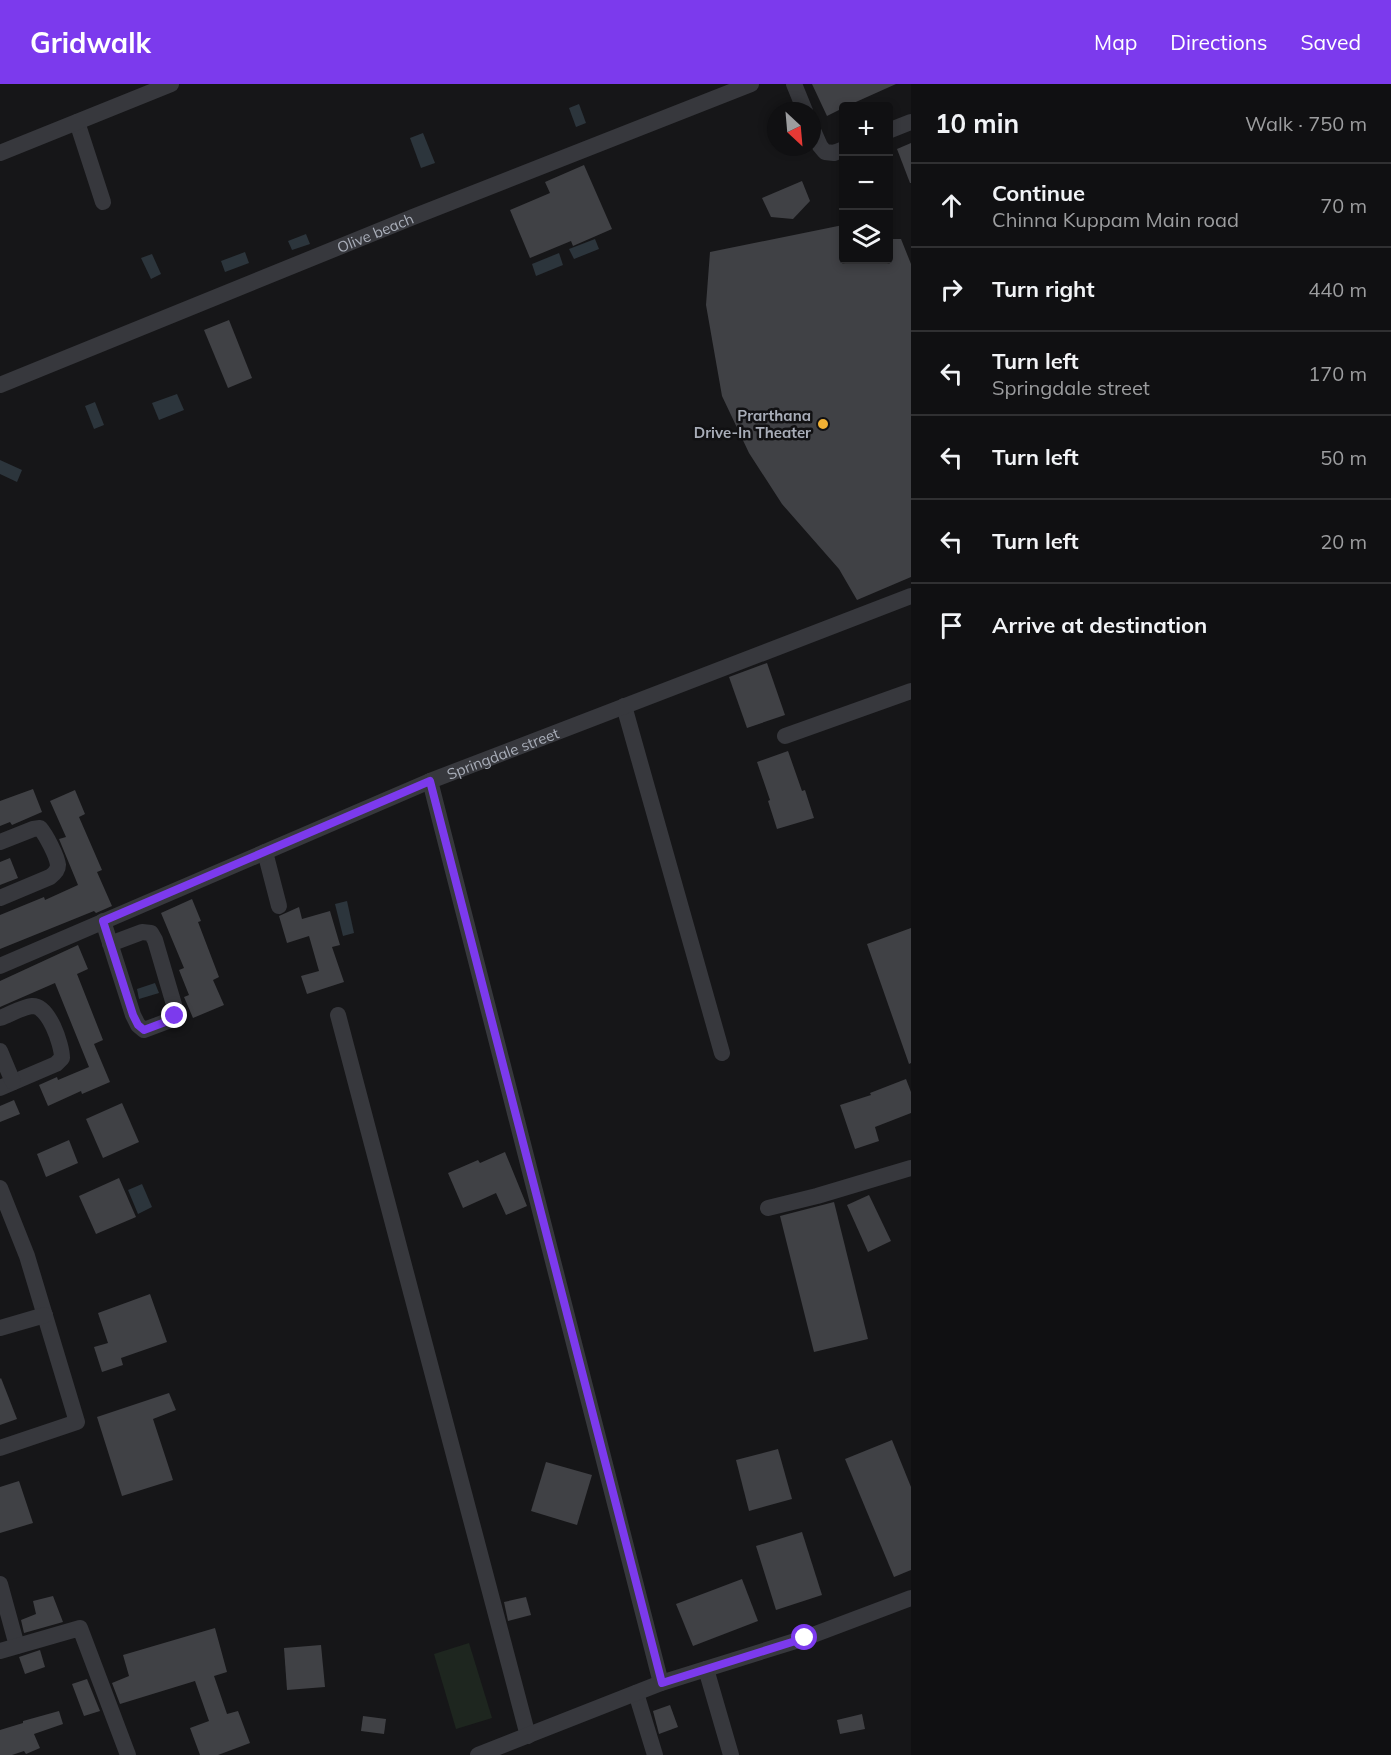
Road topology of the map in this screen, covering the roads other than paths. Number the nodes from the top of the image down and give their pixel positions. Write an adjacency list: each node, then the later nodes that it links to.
1 (751, 84): 12 (street, Olive beach)
2 (794, 84): 4 (street)
3 (164, 85): 5 (street)
4 (801, 102)
5 (77, 122): 10 (street); 11 (street)
6 (911, 122): 7 (street)
7 (893, 129)
8 (821, 147): 9 (street)
9 (839, 151)
10 (0, 153)
11 (103, 202)
12 (0, 385)
13 (911, 596): 15 (street, Springdale street)
14 (911, 691): 16 (street)
15 (624, 706): 17 (street, Springdale street); 28 (street)
16 (785, 736)
17 (430, 781): 19 (street, Springdale street); 41 (street)
18 (0, 842): 20 (street)
19 (265, 852): 21 (street); 22 (street, Springdale street)
20 (0, 898)
21 (279, 906)
22 (103, 921): 23 (street); 24 (street, Springdale street)
23 (110, 944): 23 (street)
24 (0, 966)
25 (338, 1015): 43 (street)
26 (0, 1018): 29 (street)
27 (0, 1051): 29 (street)
28 (722, 1053)
29 (7, 1085)
30 (911, 1168): 32 (street)
31 (0, 1188): 33 (street)
32 (768, 1208)
33 (45, 1315): 34 (street); 35 (street)
34 (0, 1328)
35 (0, 1448)
36 (0, 1584): 38 (street)
37 (911, 1598): 40 (street)
38 (17, 1646): 39 (street); 44 (street)
39 (0, 1651)
40 (706, 1669): 41 (street); 47 (street)
41 (662, 1683): 42 (street)
42 (636, 1693): 43 (street); 46 (street)
43 (528, 1736): 45 (street)
44 (128, 1755)
45 (478, 1755)
46 (655, 1755)
47 (731, 1755)

